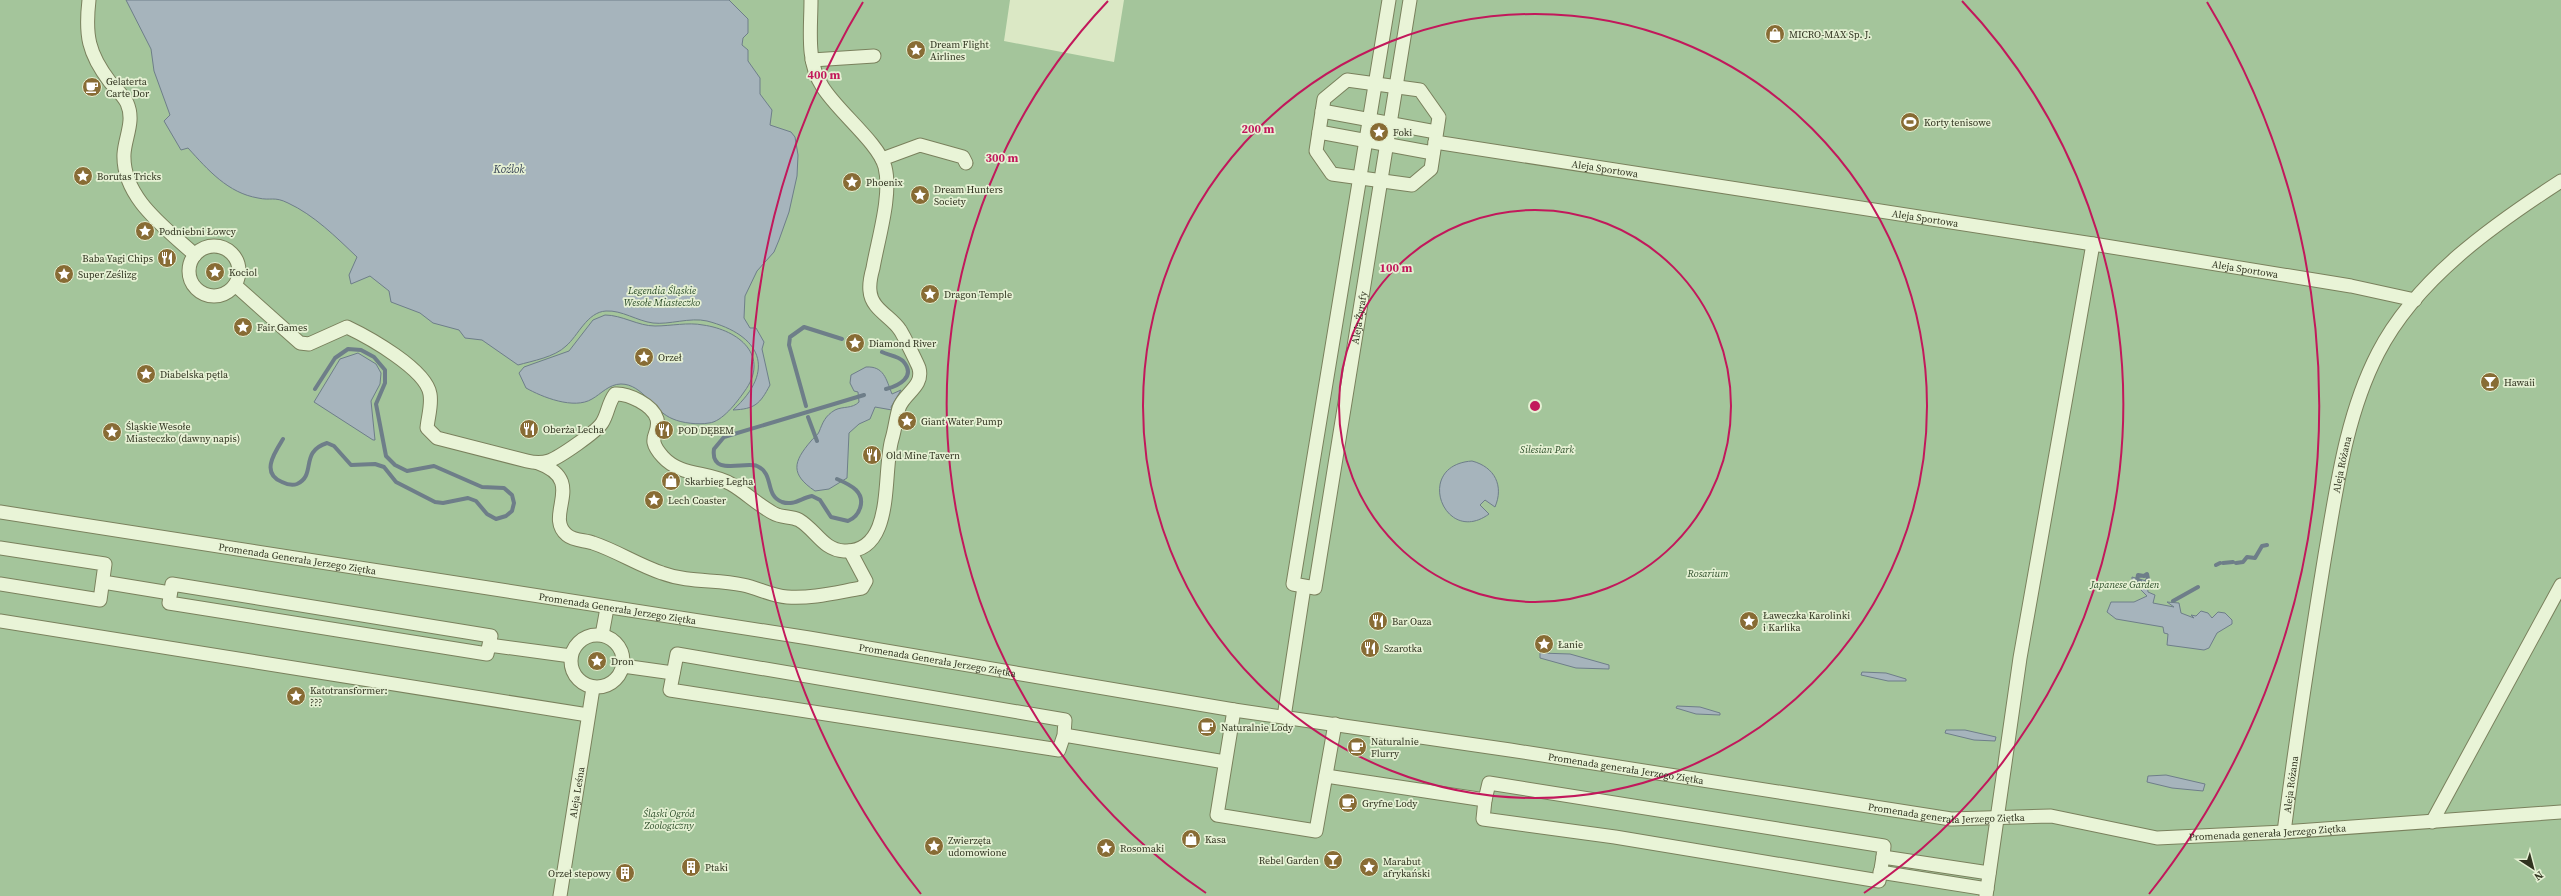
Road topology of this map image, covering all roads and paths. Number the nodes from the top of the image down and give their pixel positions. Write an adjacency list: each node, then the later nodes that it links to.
1 (89, 0): 22 (street)
2 (811, 0): 6 (street)
3 (1389, 0): 7 (street)
4 (1410, 0): 8 (street, Aleja Żyrafy)
5 (874, 56): 6 (street)
6 (812, 60): 16 (street)
7 (1375, 84): 8 (street); 9 (street); 10 (street)
8 (1396, 87): 11 (street, Aleja Żyrafy); 14 (street)
9 (1322, 111): 10 (street); 12 (street)
10 (1369, 120): 11 (street); 13 (street)
11 (1391, 123): 14 (street); 15 (street, Aleja Żyrafy)
12 (1319, 132): 13 (street); 18 (street)
13 (1366, 141): 15 (street); 18 (street)
14 (1435, 142): 15 (street); 19 (street); 21 (street, Aleja Sportowa)
15 (1387, 144): 19 (street, Aleja Żyrafy)
16 (882, 159): 17 (street); 28 (street)
17 (966, 163)
18 (1360, 177): 19 (street); 32 (street)
19 (1382, 180): 32 (street, Aleja Żyrafy)
20 (2561, 181): 24 (street, Aleja Różana)
21 (2093, 244): 24 (street, Aleja Sportowa); 51 (street)
22 (195, 255): 23 (street); 23 (street)
23 (235, 285): 25 (street)
24 (2415, 300): 53 (street, Aleja Różana)
25 (538, 463): 28 (street); 28 (street)
26 (0, 512): 34 (street, Promenada Generała Jerzego Ziętka)
27 (0, 548): 29 (street)
28 (850, 551)
29 (103, 582): 30 (street); 33 (street)
30 (0, 584)
31 (2561, 585): 52 (street)
32 (1304, 586): 44 (street)
33 (170, 593): 37 (street); 37 (street)
34 (607, 608): 36 (street); 42 (street, Promenada Generała Jerzego Ziętka)
35 (0, 621): 43 (street)
36 (602, 635): 38 (street); 39 (street)
37 (489, 645): 38 (street)
38 (571, 656): 41 (street)
39 (623, 666): 40 (street); 41 (street)
40 (673, 673): 46 (street); 46 (street)
41 (593, 688): 43 (street, Aleja Leśna)
42 (1234, 710): 44 (street, Promenada Generała Jerzego Ziętka); 47 (street)
43 (588, 715): 58 (street, Aleja Leśna)
44 (1284, 717): 45 (street, Promenada generała Jerzego Ziętka)
45 (1335, 724): 48 (street); 51 (street, Promenada generała Jerzego Ziętka)
46 (1064, 735): 47 (street)
47 (1225, 762): 48 (street)
48 (1326, 776): 49 (street)
49 (1485, 800): 54 (street); 55 (street)
50 (2561, 812): 52 (street, Promenada generała Jerzego Ziętka)
51 (1996, 817): 53 (street, Promenada generała Jerzego Ziętka); 56 (street)
52 (2432, 822): 53 (street, Promenada generała Jerzego Ziętka)
53 (2284, 832)
54 (1883, 857): 55 (street); 56 (street)
55 (1880, 872): 57 (street)
56 (1989, 873): 57 (street)
57 (1987, 892)
58 (560, 896)

